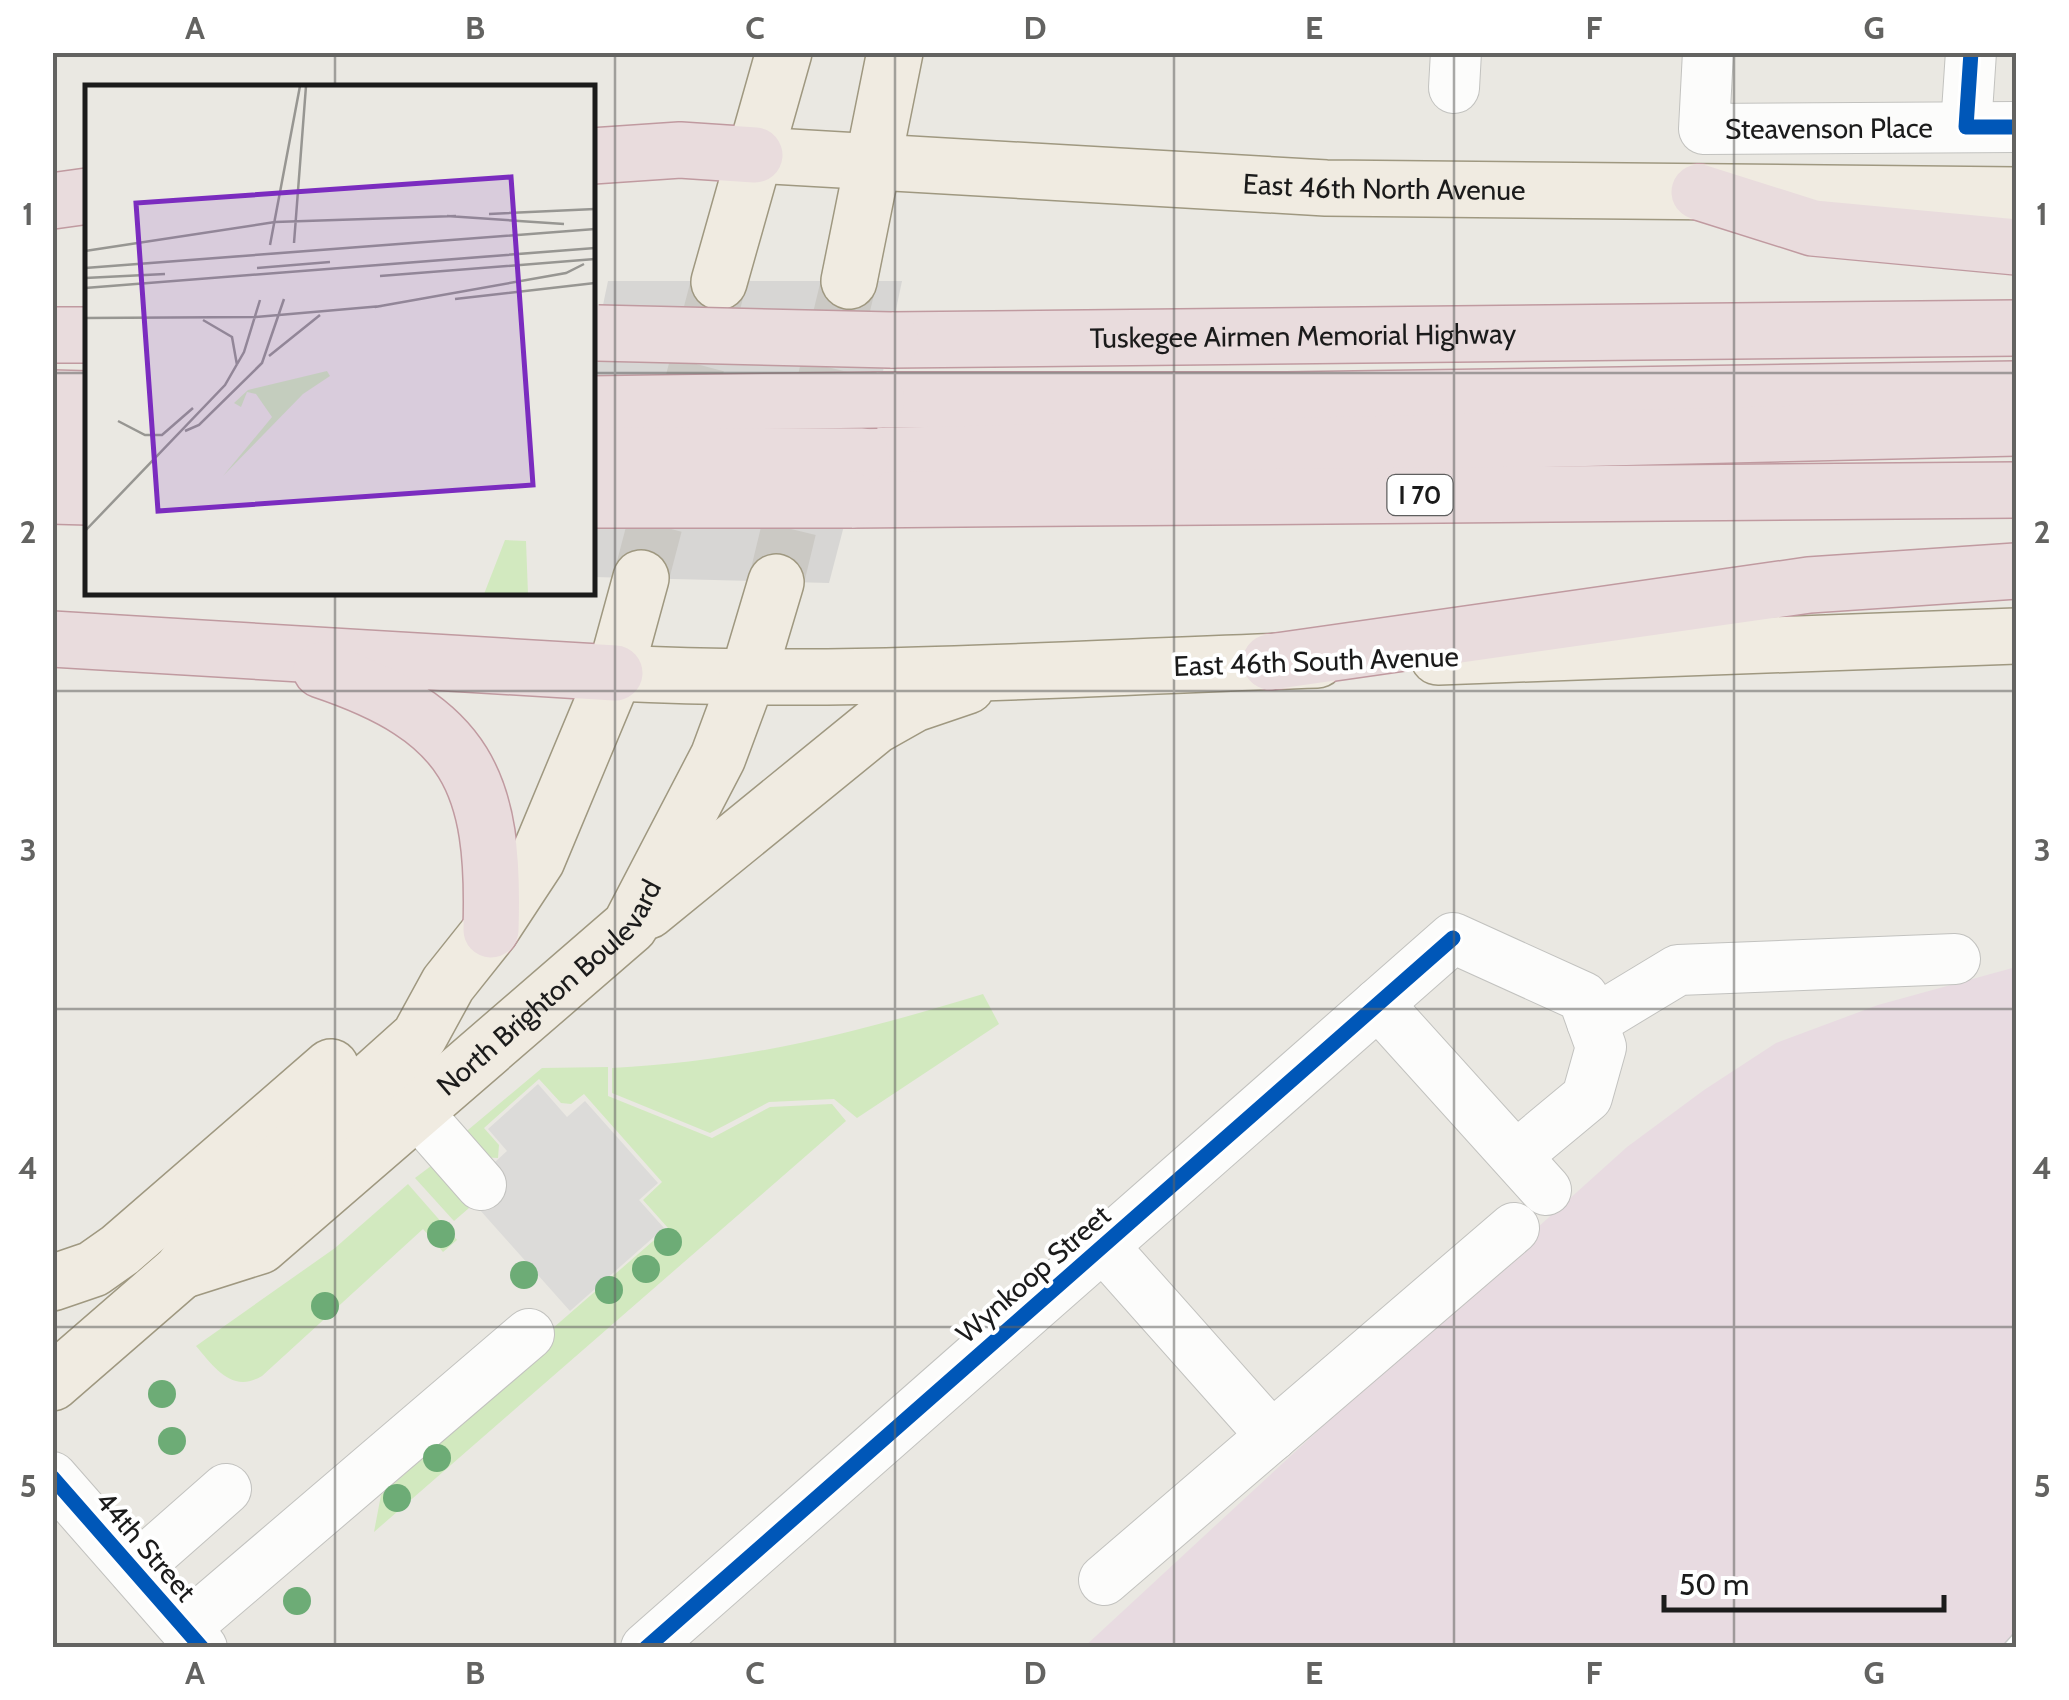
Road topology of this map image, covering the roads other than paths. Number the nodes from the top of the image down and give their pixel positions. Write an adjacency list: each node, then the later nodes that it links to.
1 (784, 52): 8 (main road)
2 (895, 52): 9 (main road)
3 (1708, 52): 5 (street, Steavenson Place)
4 (1971, 52): 5 (street)
5 (1966, 127): 6 (street, Steavenson Place)
6 (2016, 128)
7 (595, 156): 8 (highway)
8 (755, 156): 9 (main road, East 46th North Avenue); 16 (main road)
9 (874, 164): 10 (main road, East 46th North Avenue); 15 (main road)
10 (1699, 192): 11 (main road, East 46th North Avenue); 14 (highway)
11 (2016, 195)
12 (85, 196): 13 (highway)
13 (52, 201)
14 (2016, 247)
15 (849, 281)
16 (719, 282)
17 (2016, 328): 18 (highway, Tuskegee Airmen Memorial Highway, bridge)
18 (595, 333)
19 (52, 335): 20 (highway)
20 (85, 335)
21 (2016, 389): 24 (highway, bridge)
22 (52, 398): 23 (highway)
23 (85, 399)
24 (595, 404)
25 (2016, 428): 29 (highway)
26 (52, 451): 27 (highway)
27 (85, 451)
28 (595, 455): 29 (highway, bridge)
29 (857, 478): 30 (highway, I 70); 33 (highway, I 70, bridge)
30 (2007, 488)
31 (52, 496): 32 (highway)
32 (85, 497)
33 (595, 500)
34 (2016, 571): 40 (highway)
35 (641, 578): 41 (main road, North Brighton Boulevard)
36 (776, 582): 43 (main road, North Brighton Boulevard)
37 (2016, 636): 40 (main road, East 46th South Avenue)
38 (52, 640): 39 (highway)
39 (266, 652): 41 (highway); 45 (highway)
40 (1270, 662): 42 (main road, East 46th South Avenue)
41 (616, 673): 43 (main road, East 46th South Avenue); 45 (main road, North Brighton Boulevard)
42 (1006, 673): 43 (main road, East 46th South Avenue); 44 (main road)
43 (748, 676): 44 (main road, North Brighton Boulevard)
44 (630, 926): 50 (main road, North Brighton Boulevard)
45 (492, 930): 47 (main road, North Brighton Boulevard)
46 (1955, 959): 49 (street)
47 (448, 984): 54 (main road, North Brighton Boulevard); 55 (main road)
48 (1378, 1004): 49 (street, Wynkoop Street); 49 (street); 53 (street, Wynkoop Street)
49 (1592, 1022)
50 (416, 1111): 51 (street); 54 (main road, North Brighton Boulevard)
51 (481, 1185)
52 (1514, 1228): 58 (street)
53 (1103, 1246): 58 (street); 64 (street, Wynkoop Street)
54 (181, 1271): 57 (main road, North Brighton Boulevard)
55 (52, 1283)
56 (529, 1334): 63 (street)
57 (52, 1384)
58 (1272, 1436): 62 (street)
59 (52, 1477): 61 (street, 44th Street)
60 (226, 1490): 61 (street)
61 (134, 1570): 63 (street, 44th Street)
62 (1104, 1580)
63 (194, 1638)
64 (646, 1648)

